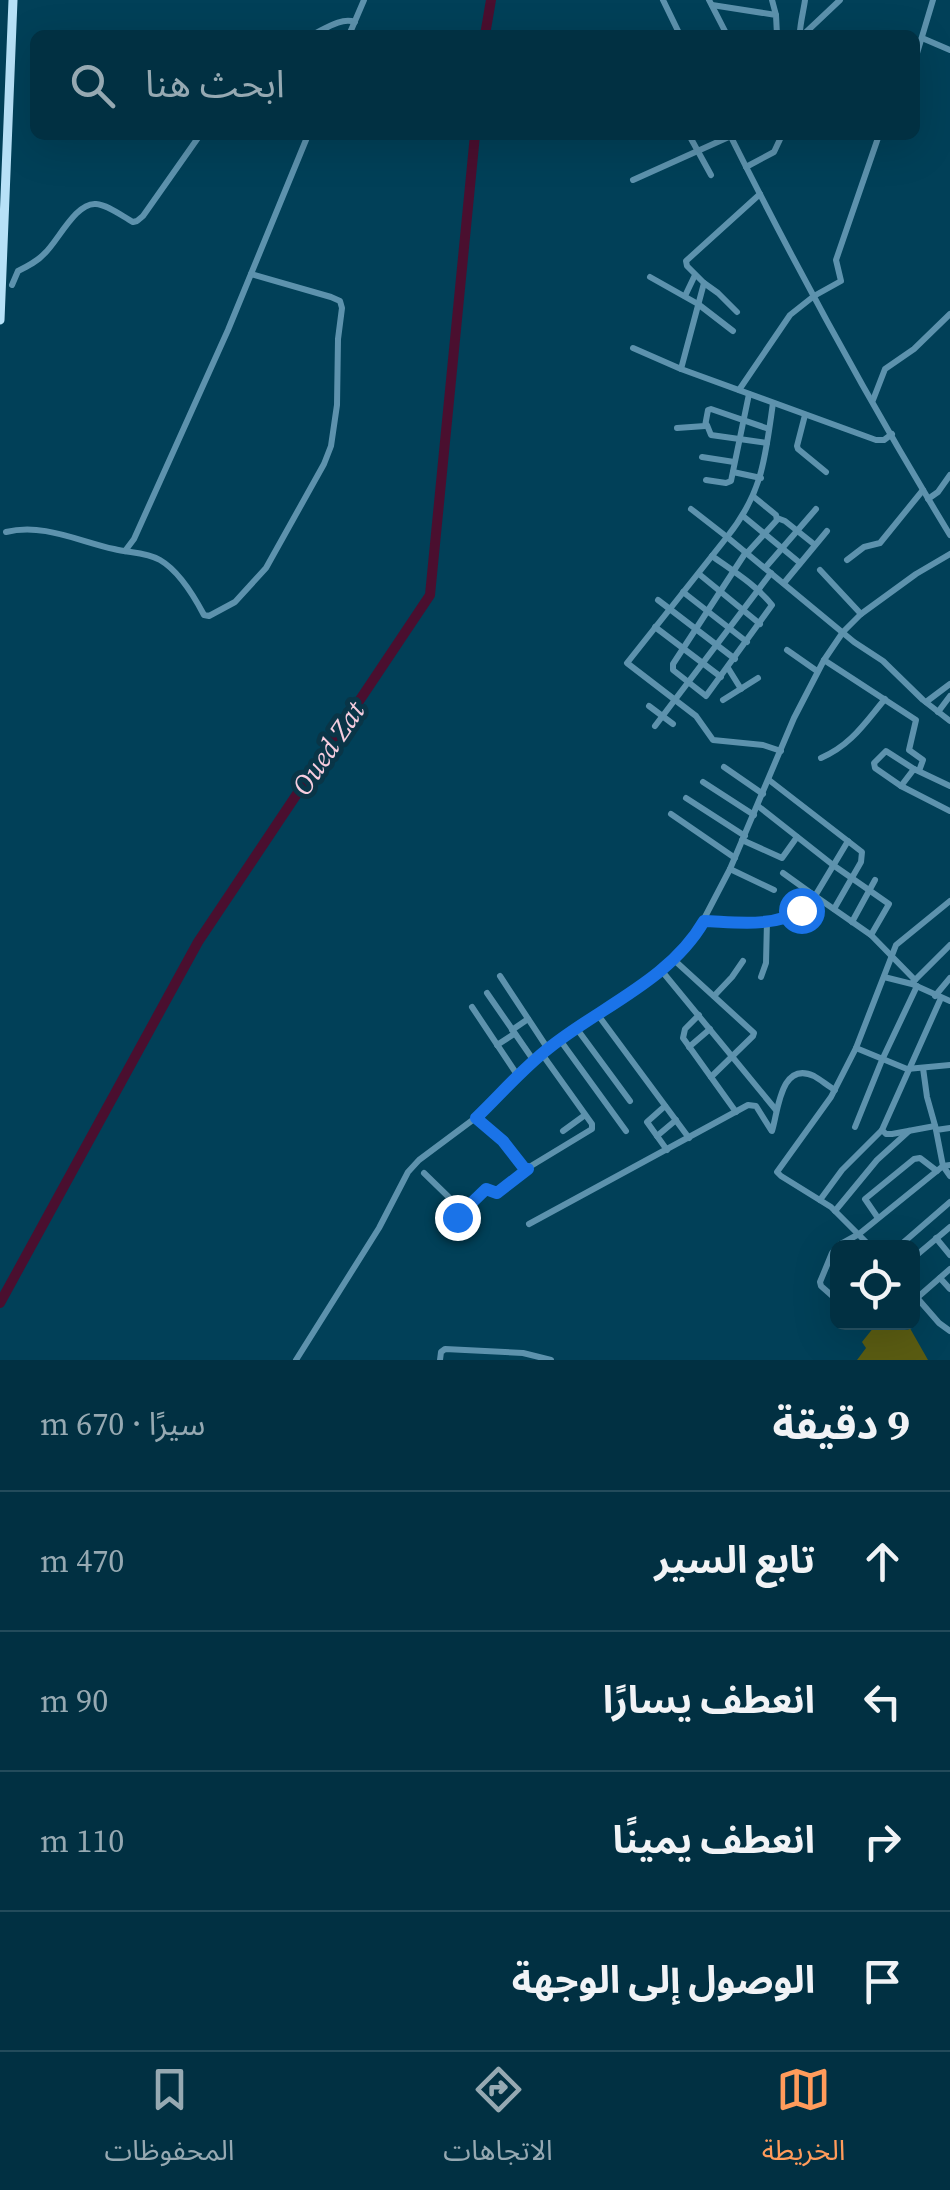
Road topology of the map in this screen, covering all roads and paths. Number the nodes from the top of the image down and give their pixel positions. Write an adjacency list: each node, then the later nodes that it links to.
1 (13, 0): 10 (main road)
2 (364, 0): 12 (street)
3 (663, 0): 15 (street)
4 (772, 0): 9 (street)
5 (805, 0): 18 (street)
6 (840, 0): 19 (street)
7 (933, 0): 20 (street)
8 (711, 2): 9 (street); 16 (street)
9 (776, 14): 17 (street)
10 (12, 18): 11 (street); 35 (main road)
11 (0, 19)
12 (354, 22): 13 (street); 14 (street)
13 (323, 30)
14 (351, 30)
15 (678, 30)
16 (724, 30)
17 (778, 30)
18 (802, 30)
19 (807, 30)
20 (922, 38): 21 (street); 22 (street)
21 (920, 44)
22 (950, 50)
23 (197, 140): 40 (street)
24 (306, 140): 36 (street)
25 (690, 140): 30 (street)
26 (719, 140): 30 (street)
27 (732, 140): 31 (street)
28 (779, 140): 31 (street)
29 (877, 140): 41 (street)
30 (696, 151): 32 (street); 33 (street)
31 (746, 167): 34 (street)
32 (711, 176)
33 (633, 180)
34 (760, 194): 37 (street); 41 (street)
35 (1, 264): 46 (main road)
36 (251, 274): 84 (street); 84 (street)
37 (695, 275): 39 (street); 42 (street)
38 (650, 278): 42 (street)
39 (704, 283): 43 (street); 44 (street)
40 (12, 285)
41 (814, 296): 50 (street); 52 (street)
42 (684, 297): 43 (street)
43 (698, 304): 47 (street); 49 (street)
44 (737, 312)
45 (950, 314): 52 (street)
46 (0, 320)
47 (733, 331)
48 (633, 348): 49 (street)
49 (681, 369): 50 (street)
50 (739, 390): 51 (street)
51 (749, 394): 53 (street); 55 (street)
52 (873, 401): 59 (street)
53 (773, 404): 54 (street); 58 (street)
54 (806, 415): 59 (street); 65 (street)
55 (743, 420): 56 (street); 58 (street); 60 (street)
56 (706, 424): 57 (street); 60 (street)
57 (677, 428)
58 (769, 429): 61 (street)
59 (892, 434): 69 (street)
60 (739, 439): 61 (street); 63 (street)
61 (767, 443): 67 (street)
62 (702, 457): 63 (street)
63 (734, 462): 64 (street)
64 (732, 472): 67 (street); 68 (street)
65 (826, 472)
66 (950, 474): 71 (street)
67 (761, 478): 70 (street)
68 (706, 480)
69 (923, 490): 71 (street); 88 (street)
70 (754, 497): 74 (street); 75 (street)
71 (928, 499): 80 (street)
72 (691, 509): 81 (street)
73 (816, 509): 76 (street)
74 (743, 516): 79 (street); 81 (street)
75 (778, 518): 76 (street); 79 (street)
76 (798, 530): 82 (street); 83 (street)
77 (827, 531): 82 (street)
78 (6, 532): 84 (street)
79 (765, 534): 83 (street); 85 (street)
80 (950, 535)
81 (727, 537): 85 (street); 87 (street)
82 (815, 545): 89 (street)
83 (782, 548): 89 (street); 90 (street)
84 (124, 552)
85 (747, 553): 90 (street); 92 (street)
86 (950, 554): 102 (street)
87 (712, 556): 92 (street); 93 (street)
88 (847, 560)
89 (800, 563): 94 (street)
90 (768, 570): 94 (street); 96 (street)
91 (820, 570): 102 (street)
92 (732, 571): 95 (street); 96 (street)
93 (699, 574): 95 (street); 97 (street)
94 (784, 583): 107 (street)
95 (720, 590): 100 (street); 101 (street)
96 (758, 591): 101 (street); 103 (street)
97 (683, 592): 99 (street); 100 (street)
98 (658, 600): 99 (street)
99 (670, 610): 104 (street); 105 (street)
100 (708, 610): 105 (street); 106 (street)
101 (744, 610): 103 (street); 106 (street)
102 (861, 614): 107 (street)
103 (760, 624): 108 (street)
104 (656, 627): 110 (street); 123 (street)
105 (696, 628): 109 (street); 110 (street)
106 (730, 628): 108 (street); 109 (street)
107 (843, 632): 113 (street); 126 (street)
108 (747, 642): 112 (street)
109 (717, 645): 112 (street); 114 (street)
110 (683, 647): 114 (street); 119 (street)
111 (787, 650): 116 (street)
112 (735, 659): 115 (street)
113 (824, 660): 116 (street); 124 (street)
114 (704, 663): 117 (street); 119 (street)
115 (728, 668): 117 (street); 121 (street)
116 (818, 671): 133 (street)
117 (721, 677): 119 (street)
118 (758, 678): 121 (street)
119 (690, 682): 123 (street)
120 (950, 684): 126 (street)
121 (741, 689): 125 (street)
122 (950, 696): 128 (street)
123 (676, 699): 129 (street); 133 (street)
124 (885, 699): 134 (street); 136 (street)
125 (723, 700)
126 (926, 702): 128 (street)
127 (648, 706): 129 (street)
128 (938, 712): 130 (street)
129 (662, 717): 131 (street); 132 (street)
130 (950, 720)
131 (673, 724)
132 (655, 726)
133 (781, 751): 137 (street)
134 (821, 758)
135 (724, 767): 141 (street)
136 (916, 770): 139 (street); 139 (street); 140 (street)
137 (769, 780): 141 (street); 149 (street)
138 (704, 782): 146 (street)
139 (901, 786): 144 (street)
140 (950, 786)
141 (763, 794): 143 (street)
142 (686, 798): 148 (street)
143 (758, 806): 146 (street); 147 (street)
144 (950, 811)
145 (671, 814): 150 (street)
146 (754, 815): 148 (street)
147 (797, 836): 148 (street); 151 (street)
148 (744, 838): 150 (street)
149 (848, 841): 151 (street); 154 (street)
150 (735, 858): 152 (street)
151 (834, 865): 154 (street); 158 (street)
152 (730, 869): 156 (street); 161 (street)
153 (783, 874): 158 (street)
154 (852, 878): 157 (street); 160 (street)
155 (875, 880): 157 (street)
156 (774, 890)
157 (869, 891): 163 (street); 164 (street)
158 (815, 896): 160 (street); 162 (street)
159 (950, 902): 166 (street)
160 (834, 909): 163 (street)
161 (704, 921): 162 (street); 167 (street)
162 (767, 921): 171 (street)
163 (852, 922): 164 (street)
164 (871, 935): 166 (street)
165 (950, 945): 174 (street)
166 (892, 957): 172 (street); 174 (street)
167 (673, 959): 169 (street); 176 (street)
168 (743, 960): 176 (street)
169 (661, 970): 180 (street); 181 (street)
170 (500, 976): 182 (street)
171 (761, 977)
172 (884, 977): 174 (street); 189 (street)
173 (950, 978): 177 (street)
174 (914, 983): 177 (street); 192 (street)
175 (487, 993): 185 (street)
176 (714, 996): 191 (street)
177 (938, 997): 178 (street); 196 (street)
178 (950, 1001)
179 (472, 1007): 187 (street)
180 (698, 1015): 183 (street); 188 (street)
181 (598, 1016): 184 (street); 201 (street)
182 (528, 1019): 185 (street); 190 (street)
183 (710, 1029): 188 (street); 191 (street)
184 (577, 1030): 186 (street); 200 (street)
185 (513, 1032): 187 (street); 193 (street)
186 (560, 1040): 190 (street); 212 (street)
187 (496, 1044): 197 (street)
188 (689, 1046): 198 (street)
189 (856, 1048): 192 (street); 199 (street)
190 (545, 1051): 193 (street); 204 (street)
191 (733, 1057): 198 (street); 202 (street)
192 (882, 1060): 196 (street); 207 (street)
193 (534, 1061): 197 (street)
194 (950, 1064): 195 (street)
195 (923, 1067): 196 (street); 208 (street)
196 (907, 1069): 210 (street)
197 (518, 1076): 205 (street)
198 (710, 1077): 203 (street)
199 (834, 1090): 202 (street); 221 (street)
200 (630, 1101)
201 (666, 1106): 206 (street); 214 (street)
202 (776, 1110): 203 (street)
203 (736, 1112): 215 (street)
204 (586, 1114): 211 (street); 218 (street)
205 (476, 1118): 218 (street); 242 (street)
206 (676, 1120): 214 (street); 215 (street)
207 (856, 1126)
208 (936, 1128): 209 (street); 213 (street); 217 (street)
209 (950, 1128)
210 (882, 1130): 213 (street); 221 (street)
211 (563, 1131)
212 (626, 1131)
213 (909, 1131): 223 (street)
214 (657, 1136): 216 (street)
215 (689, 1138): 216 (street)
216 (667, 1150): 225 (street)
217 (943, 1167): 220 (street); 224 (street); 224 (street)
218 (528, 1169): 219 (street)
219 (424, 1173)
220 (950, 1176)
221 (820, 1200): 223 (street)
222 (950, 1202): 231 (street)
223 (835, 1211): 227 (street)
224 (878, 1219): 227 (street)
225 (529, 1224)
226 (950, 1226): 228 (street)
227 (859, 1234): 229 (street); 230 (street)
228 (936, 1238): 232 (street); 233 (street)
229 (848, 1240)
230 (865, 1240)
231 (906, 1240)
232 (920, 1252)
233 (950, 1255)
234 (830, 1260): 239 (street)
235 (950, 1270): 236 (street)
236 (940, 1278): 237 (street); 238 (street)
237 (950, 1288)
238 (920, 1292)
239 (830, 1294)
240 (920, 1301): 241 (street)
241 (950, 1331)
242 (296, 1360)
243 (440, 1360): 244 (street)
244 (551, 1360)

